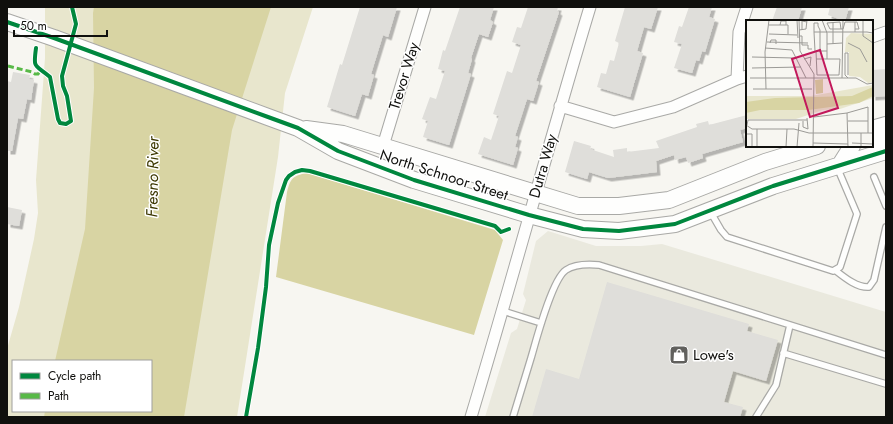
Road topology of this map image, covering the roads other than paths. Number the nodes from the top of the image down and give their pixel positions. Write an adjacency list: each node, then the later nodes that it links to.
1 (424, 7): 14 (street, Trevor Way)
2 (590, 7): 8 (street, Dutra Way)
3 (747, 7): 7 (street)
4 (7, 22): 10 (street, North Schnoor Street)
5 (886, 32): 6 (street)
6 (873, 37)
7 (742, 77): 8 (street)
8 (560, 106): 20 (street, Dutra Way)
9 (886, 125): 11 (street)
10 (298, 128): 14 (street, North Schnoor Street); 23 (street, North Schnoor Street)
11 (873, 129)
12 (886, 138): 13 (street)
13 (873, 141)
14 (383, 146): 20 (street, North Schnoor Street)
15 (815, 147): 20 (street, North Schnoor Street)
16 (851, 147): 18 (street)
17 (886, 151): 18 (street, North Schnoor Street)
18 (839, 166): 22 (street, North Schnoor Street); 25 (lane)
19 (874, 176): 21 (lane)
20 (536, 193): 23 (street, Dutra Way)
21 (886, 206)
22 (710, 211): 23 (street, North Schnoor Street); 25 (lane)
23 (529, 215): 26 (street, Dutra Way)
24 (886, 226): 25 (lane)
25 (835, 270)
26 (503, 311): 27 (lane); 32 (street, Dutra Way)
27 (541, 323): 28 (lane); 33 (lane)
28 (790, 325): 29 (lane); 30 (lane)
29 (783, 353): 31 (lane); 34 (lane)
30 (886, 355)
31 (886, 384)
32 (471, 417)
33 (513, 417)
34 (756, 417)

